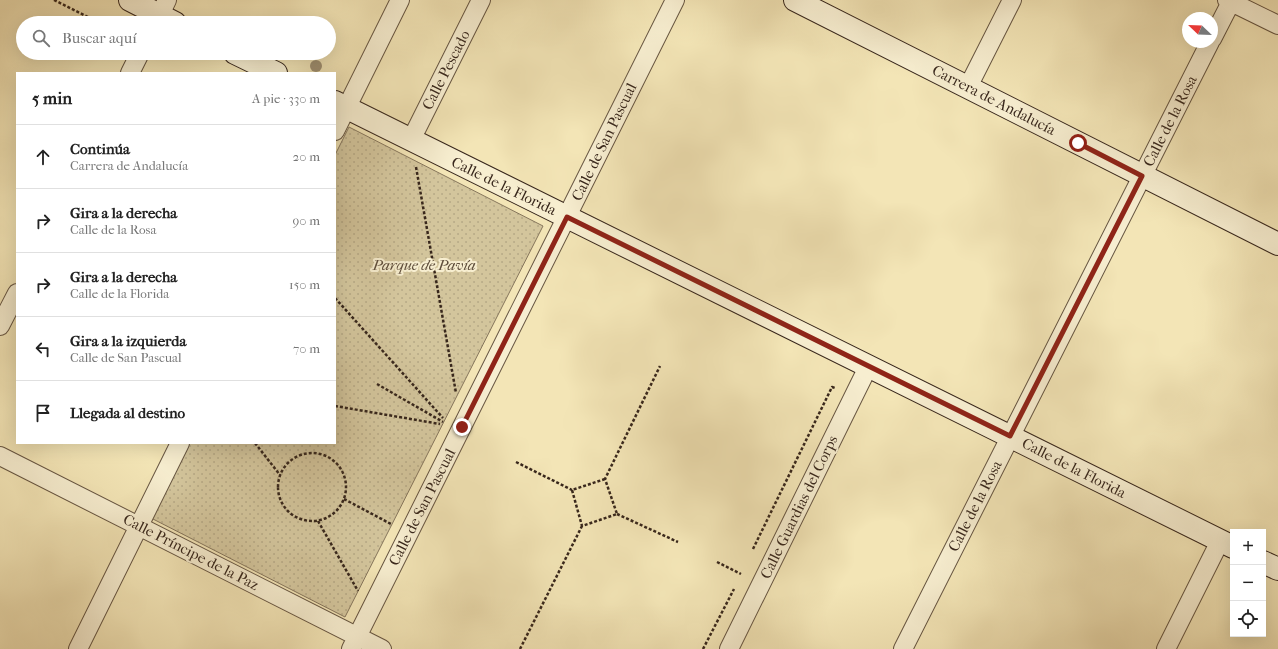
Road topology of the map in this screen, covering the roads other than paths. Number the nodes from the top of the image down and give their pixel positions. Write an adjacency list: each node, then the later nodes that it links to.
1 (130, 0): 8 (main road)
2 (400, 0): 17 (street)
3 (481, 0): 19 (street, Calle Pescado)
4 (675, 0): 21 (street, Calle de San Pascual)
5 (795, 0): 16 (main road, Carrera de Andalucía)
6 (1012, 0): 16 (street)
7 (1230, 1): 9 (street); 10 (street)
8 (164, 15)
9 (1278, 25)
10 (1218, 26)
11 (1207, 48): 20 (street, Calle de la Rosa)
12 (136, 60): 14 (street)
13 (249, 60): 15 (main road)
14 (130, 72)
15 (274, 72)
16 (968, 87): 20 (main road, Carrera de Andalucía)
17 (341, 105): 18 (street); 19 (main road, Calle de la Florida)
18 (336, 127)
19 (411, 140): 21 (main road, Calle de la Florida)
20 (1142, 176): 22 (main road, Carrera de Andalucía); 26 (street, Calle de la Rosa)
21 (567, 217): 25 (main road, Calle de la Florida); 33 (street, Calle de San Pascual)
22 (1278, 244)
23 (16, 295): 24 (street)
24 (0, 326)
25 (869, 365): 26 (main road, Calle de la Florida); 36 (street, Calle Guardias del Corps)
26 (1010, 436): 30 (main road, Calle de la Florida); 37 (street, Calle de la Rosa)
27 (180, 444): 29 (street)
28 (0, 456): 29 (street, Calle Príncipe de la Paz)
29 (139, 525): 33 (street, Calle Príncipe de la Paz); 34 (street)
30 (1227, 544): 38 (street)
31 (1266, 563): 32 (main road)
32 (1278, 569)
33 (354, 643): 35 (street, Calle Príncipe de la Paz)
34 (78, 649)
35 (382, 649)
36 (728, 649)
37 (903, 649)
38 (1166, 649)

